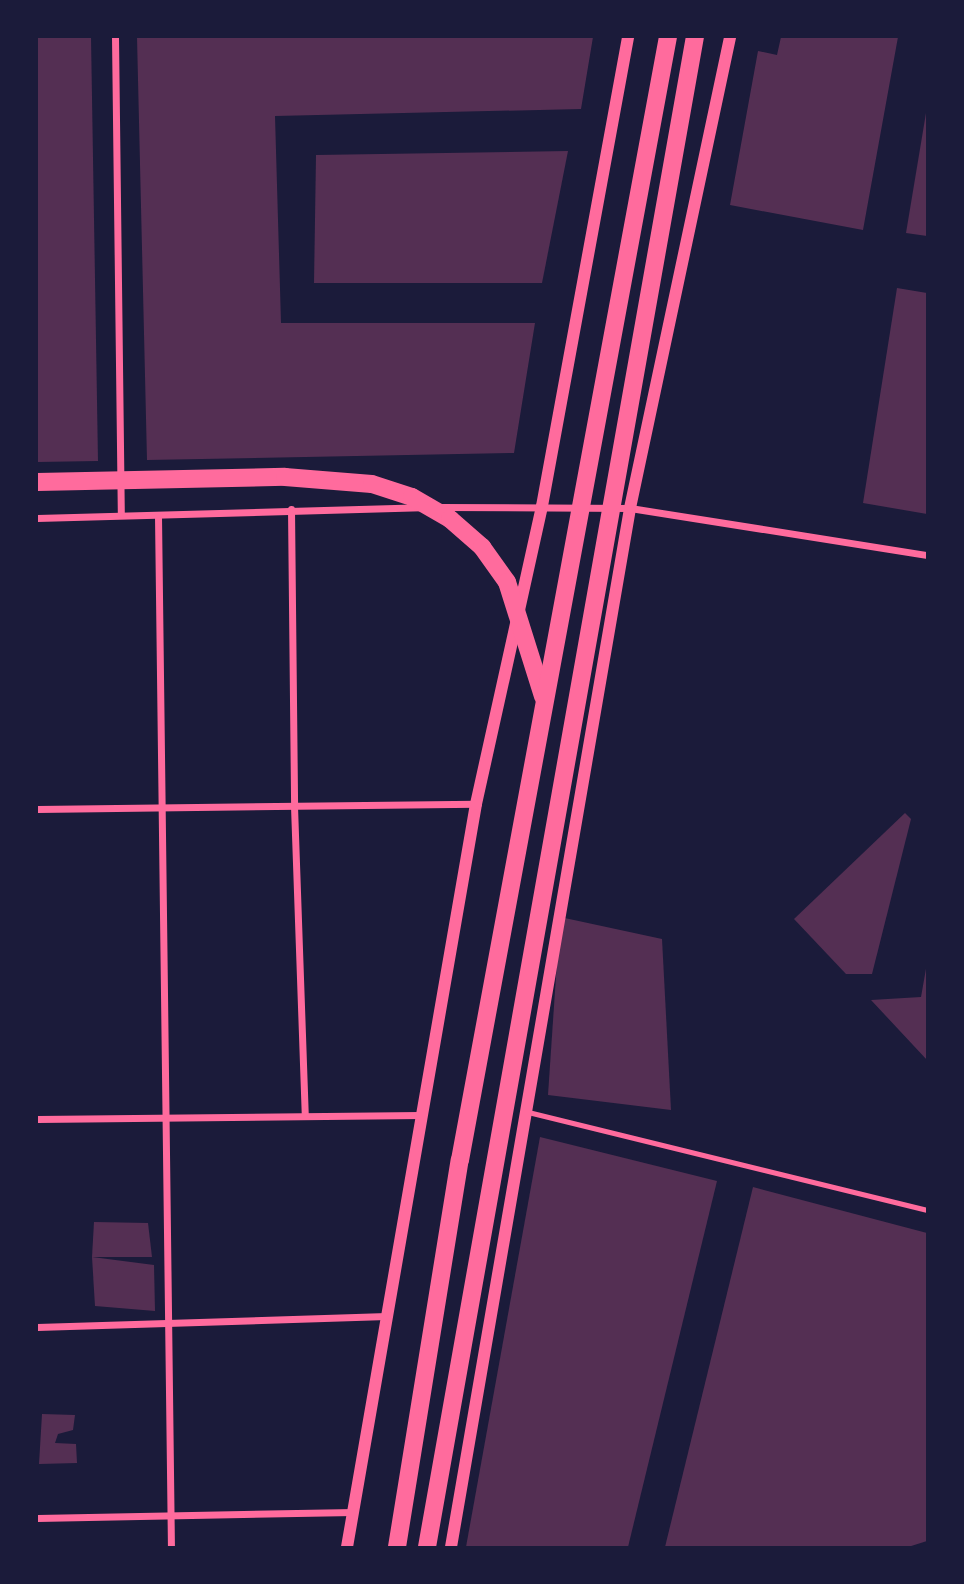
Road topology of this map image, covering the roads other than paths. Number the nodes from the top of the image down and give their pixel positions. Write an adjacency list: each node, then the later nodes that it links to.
1 (115, 37): 10 (street)
2 (628, 37): 7 (street)
3 (668, 37): 14 (main road)
4 (695, 37): 34 (main road)
5 (730, 37): 8 (street)
6 (37, 482): 14 (main road)
7 (542, 506): 8 (street); 9 (street); 15 (street)
8 (630, 508): 13 (street); 19 (street)
9 (291, 509): 11 (street); 16 (street)
10 (121, 516): 11 (street); 12 (street)
11 (158, 516): 17 (street)
12 (37, 518)
13 (927, 555)
14 (544, 701): 33 (main road)
15 (476, 804): 16 (street); 20 (street)
16 (294, 806): 17 (street); 21 (street)
17 (162, 807): 18 (street); 22 (street)
18 (37, 809)
19 (524, 1111): 24 (lane); 35 (street)
20 (420, 1115): 21 (street); 25 (street)
21 (305, 1116): 22 (street)
22 (167, 1117): 23 (street); 26 (street)
23 (37, 1118)
24 (927, 1210)
25 (387, 1316): 26 (street); 28 (street)
26 (168, 1325): 27 (street); 29 (street)
27 (37, 1327)
28 (355, 1512): 29 (street); 32 (street)
29 (171, 1516): 30 (street); 31 (street)
30 (37, 1518)
31 (171, 1547)
32 (347, 1547)
33 (397, 1547)
34 (427, 1547)
35 (451, 1547)

